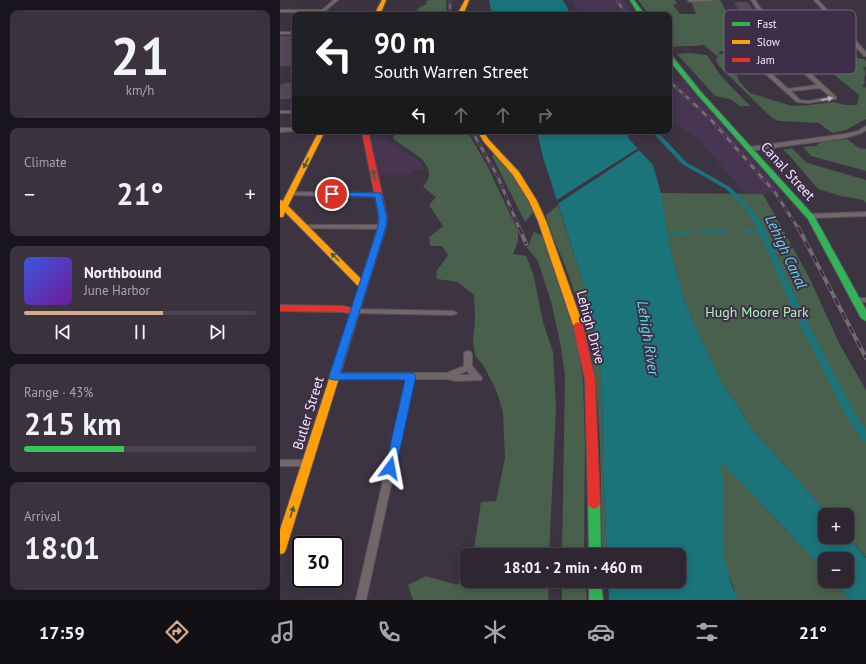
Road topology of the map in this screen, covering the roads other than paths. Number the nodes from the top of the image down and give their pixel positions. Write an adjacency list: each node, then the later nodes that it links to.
1 (336, 0): 13 (street)
2 (384, 0): 14 (street)
3 (467, 0): 15 (street)
4 (632, 0): 16 (street)
5 (696, 0): 6 (street); 9 (street)
6 (710, 0)
7 (753, 0): 10 (street)
8 (816, 0): 11 (street)
9 (690, 1)
10 (760, 10)
11 (825, 10)
12 (280, 11): 13 (street)
13 (323, 11)
14 (378, 12)
15 (461, 12)
16 (640, 12)
17 (280, 33): 18 (street)
18 (292, 33)
19 (856, 44): 20 (street)
20 (866, 55)
21 (672, 60): 34 (street, Canal Street)
22 (769, 74): 25 (street)
23 (809, 74): 24 (street)
24 (822, 86): 25 (street); 25 (street, one-way to 24)
25 (788, 90)
26 (280, 112): 27 (street)
27 (292, 112)
28 (866, 128): 34 (street)
29 (280, 130): 30 (street)
30 (292, 130)
31 (320, 134): 35 (street, one-way to 35)
32 (366, 134): 36 (street, one-way to 32)
33 (482, 134): 56 (street, Lehigh Drive)
34 (749, 149): 39 (street, Canal Street)
35 (290, 194): 36 (street); 37 (street)
36 (378, 194): 41 (street)
37 (281, 208): 40 (street)
38 (866, 214): 39 (street)
39 (810, 216): 43 (street, Canal Street)
40 (304, 227): 41 (street); 42 (street, one-way to 40)
41 (382, 227): 42 (street, Butler Street)
42 (362, 285): 46 (street, Butler Street)
43 (856, 300): 44 (street); 48 (street, Canal Street)
44 (866, 300)
45 (280, 308): 46 (street)
46 (354, 311): 47 (street); 51 (street, Butler Street)
47 (452, 313)
48 (866, 318)
49 (468, 354): 50 (street)
50 (468, 368): 53 (street); 53 (street)
51 (334, 376): 52 (street); 55 (street, Butler Street)
52 (411, 376): 53 (street); 59 (street)
53 (448, 376)
54 (280, 463): 55 (street)
55 (307, 463): 57 (street, Butler Street, one-way to 55)
56 (595, 548)
57 (280, 549)
58 (595, 588): 60 (street)
59 (361, 600)
60 (596, 600)

